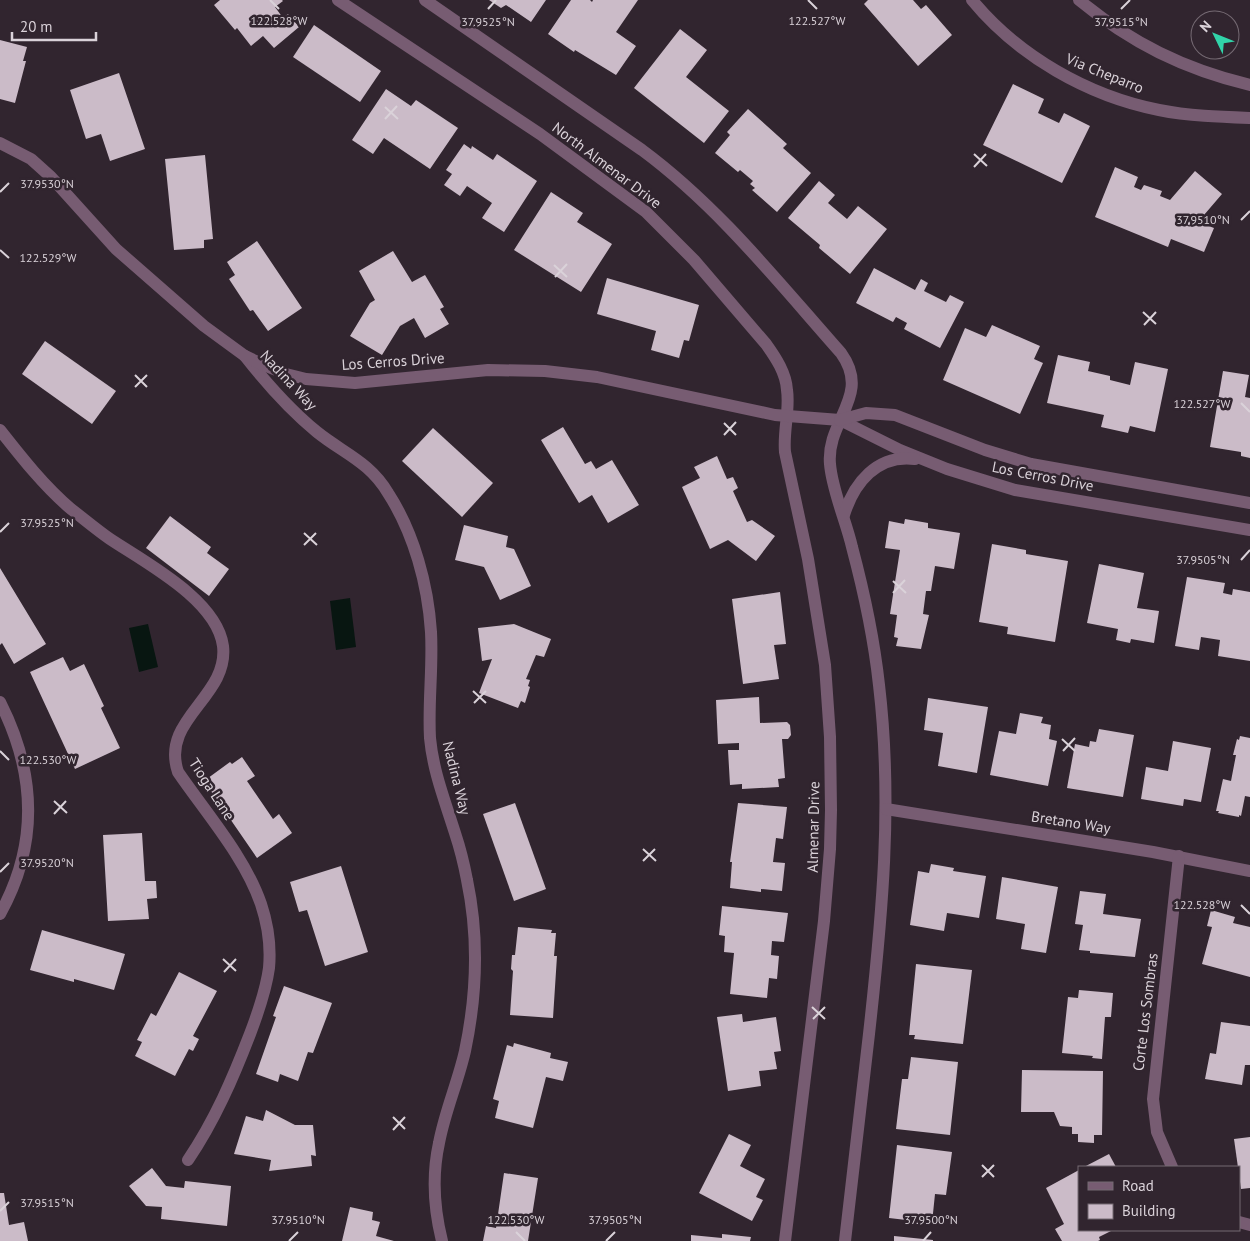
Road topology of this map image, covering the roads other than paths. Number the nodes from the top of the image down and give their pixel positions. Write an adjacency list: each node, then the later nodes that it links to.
1 (338, 0): 9 (street, North Almenar Drive)
2 (425, 0): 10 (street, North Almenar Drive)
3 (972, 0): 6 (street, Via Cheparro)
4 (1079, 0): 5 (street)
5 (1250, 85)
6 (1250, 118)
7 (0, 143): 8 (street, Los Cerros Drive)
8 (245, 356): 9 (street, Los Cerros Drive); 23 (street, Nadina Way)
9 (786, 416): 10 (street, Los Cerros Drive); 24 (street, Almenar Drive)
10 (840, 420): 12 (street, Los Cerros Drive); 13 (street, Los Cerros Drive); 14 (street)
11 (0, 430): 21 (street, Tioga Lane)
12 (928, 461): 14 (street); 15 (street, Los Cerros Drive)
13 (1250, 503)
14 (844, 516): 17 (street)
15 (1250, 530)
16 (0, 702): 20 (street)
17 (886, 809): 18 (street, Bretano Way); 25 (street)
18 (1180, 856): 19 (street, Bretano Way); 22 (street, Corte Los Sombras)
19 (1250, 871)
20 (0, 914)
21 (188, 1160)
22 (1172, 1166)
23 (442, 1241)
24 (785, 1241)
25 (845, 1241)

